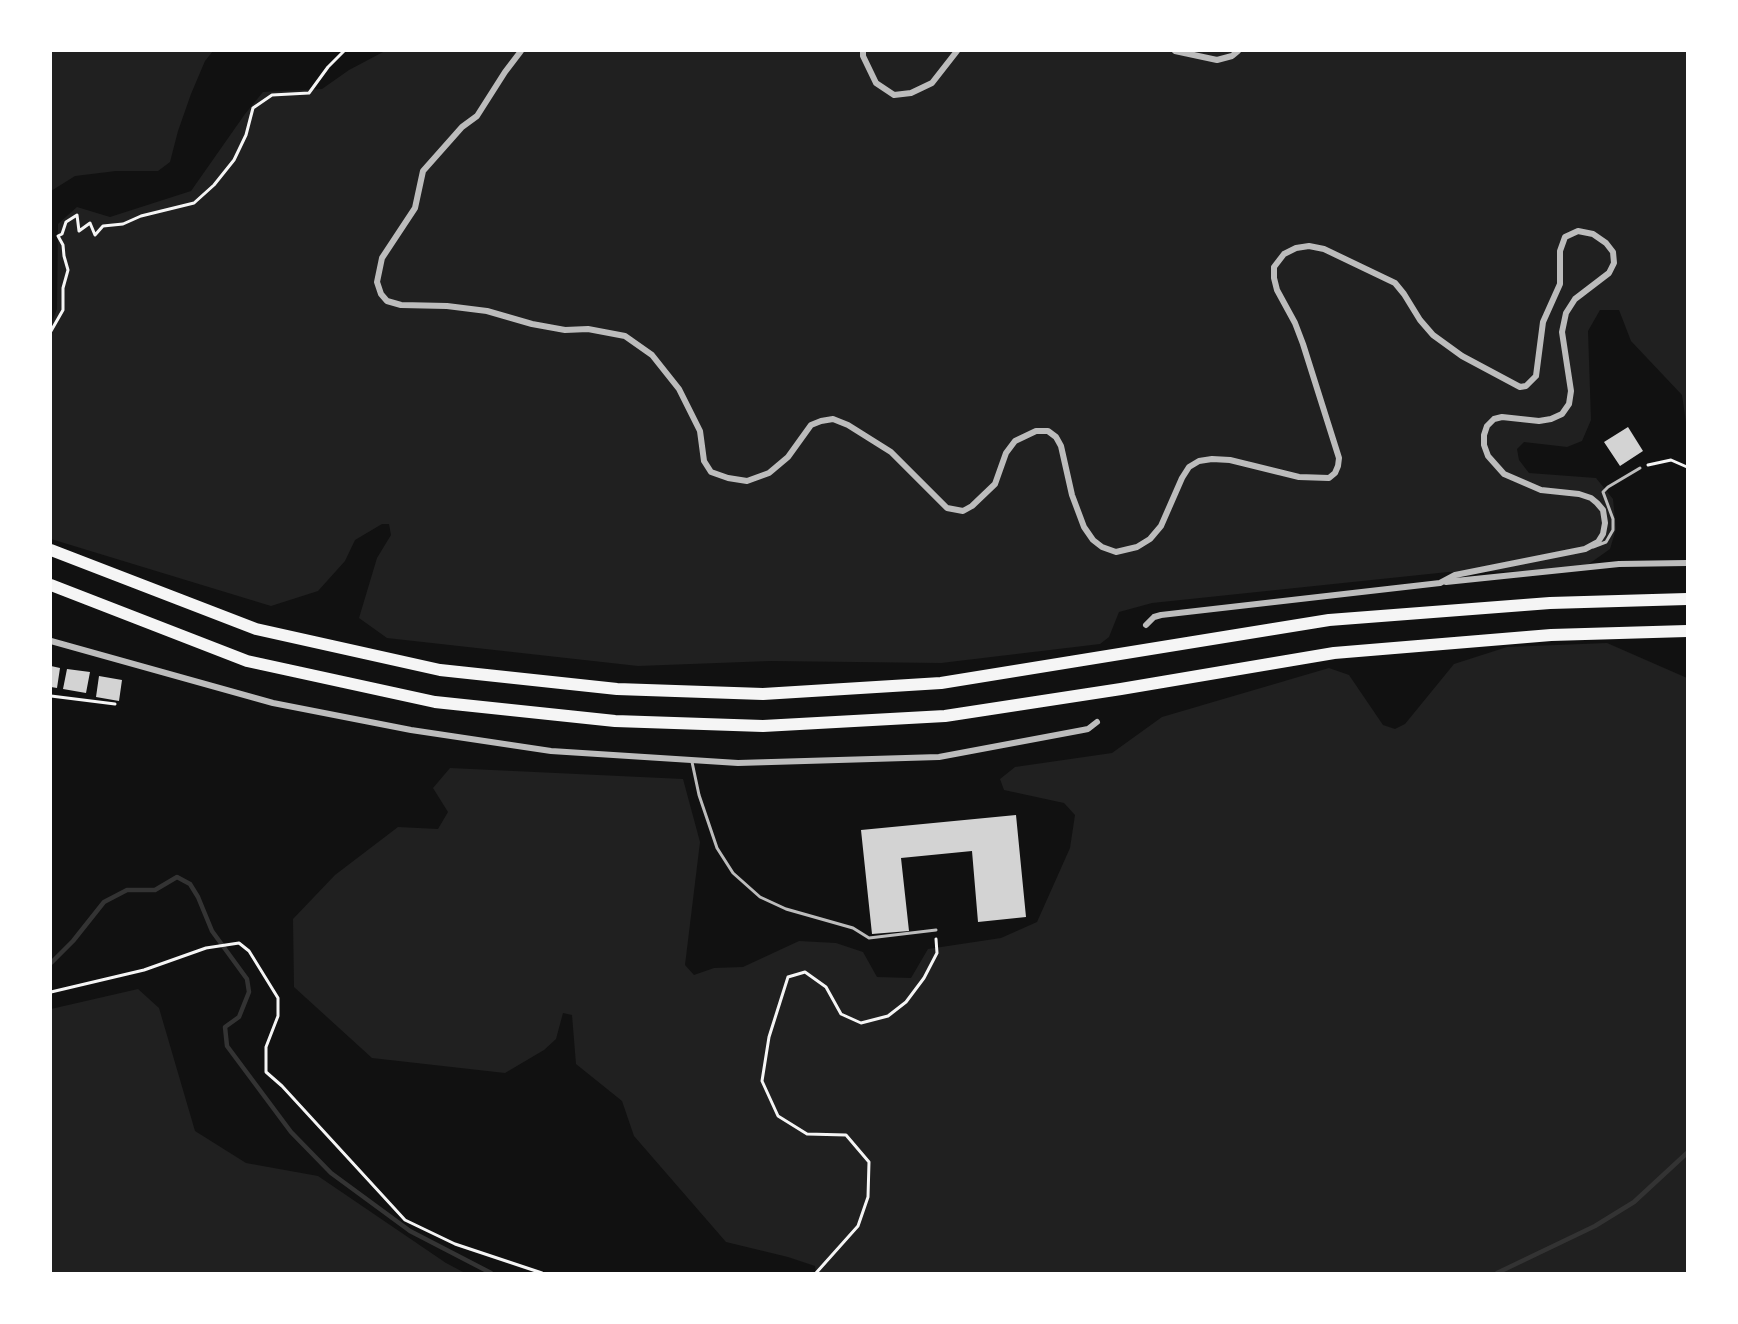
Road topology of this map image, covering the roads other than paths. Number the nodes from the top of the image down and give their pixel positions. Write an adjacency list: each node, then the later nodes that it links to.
1 (521, 51): 7 (street)
2 (863, 51): 3 (street)
3 (957, 51)
4 (1175, 51): 5 (street)
5 (1238, 51)
6 (1640, 468): 7 (lane)
7 (1585, 549): 10 (street)
8 (51, 550): 12 (highway)
9 (1687, 563): 10 (street)
10 (1440, 583): 13 (street)
11 (51, 585): 14 (highway)
12 (1687, 598)
13 (1146, 625)
14 (1687, 631)
15 (51, 641): 17 (street)
16 (1097, 722): 17 (street)
17 (692, 760): 18 (lane)
18 (936, 930)

